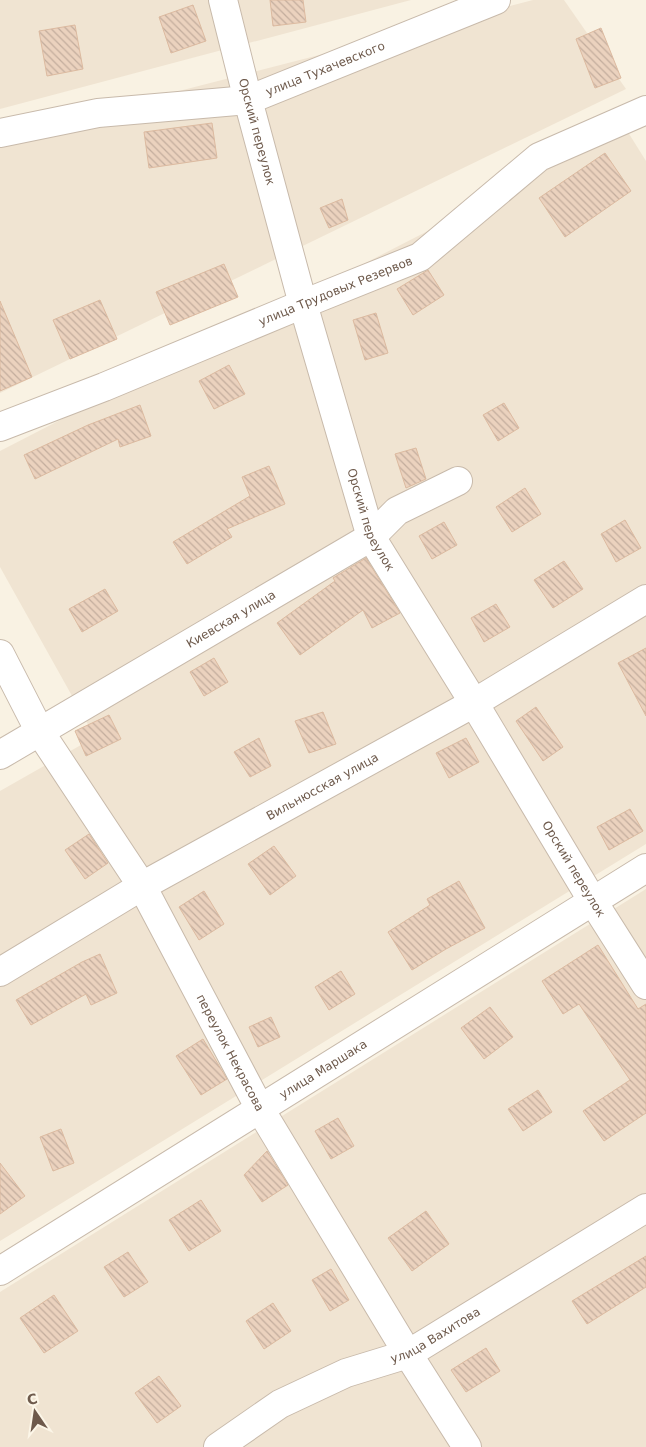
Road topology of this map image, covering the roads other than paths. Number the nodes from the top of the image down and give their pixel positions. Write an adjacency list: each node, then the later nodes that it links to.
1 (223, 0): 3 (street, Орский переулок)
2 (496, 0): 3 (street, улица Тухачевского)
3 (248, 100): 5 (street, улица Тухачевского); 6 (street, Орский переулок)
4 (646, 110): 6 (street, улица Трудовых Резервов)
5 (0, 133)
6 (303, 304): 7 (street, улица Трудовых Резервов); 9 (street, Орский переулок)
7 (0, 428)
8 (458, 481): 9 (street, Киевская улица)
9 (371, 537): 12 (street, Орский переулок); 13 (street, Киевская улица)
10 (646, 599): 12 (street, Вильнюсская улица)
11 (0, 654): 13 (street, переулок Некрасова)
12 (474, 703): 16 (street, Вильнюсская улица); 17 (street, Орский переулок)
13 (40, 732): 14 (street, Киевская улица); 16 (street, переулок Некрасова)
14 (0, 755)
15 (646, 868): 17 (street, улица Маршака)
16 (142, 886): 18 (street, Вильнюсская улица); 20 (street, переулок Некрасова)
17 (592, 900): 19 (street, Орский переулок); 20 (street, улица Маршака)
18 (0, 972)
19 (646, 985)
20 (260, 1109): 22 (street, улица Маршака); 23 (street, переулок Некрасова)
21 (646, 1208): 23 (street, улица Вахитова)
22 (0, 1271)
23 (408, 1354): 24 (street, улица Вахитова); 25 (street, переулок Некрасова)
24 (218, 1447)
25 (467, 1447)

